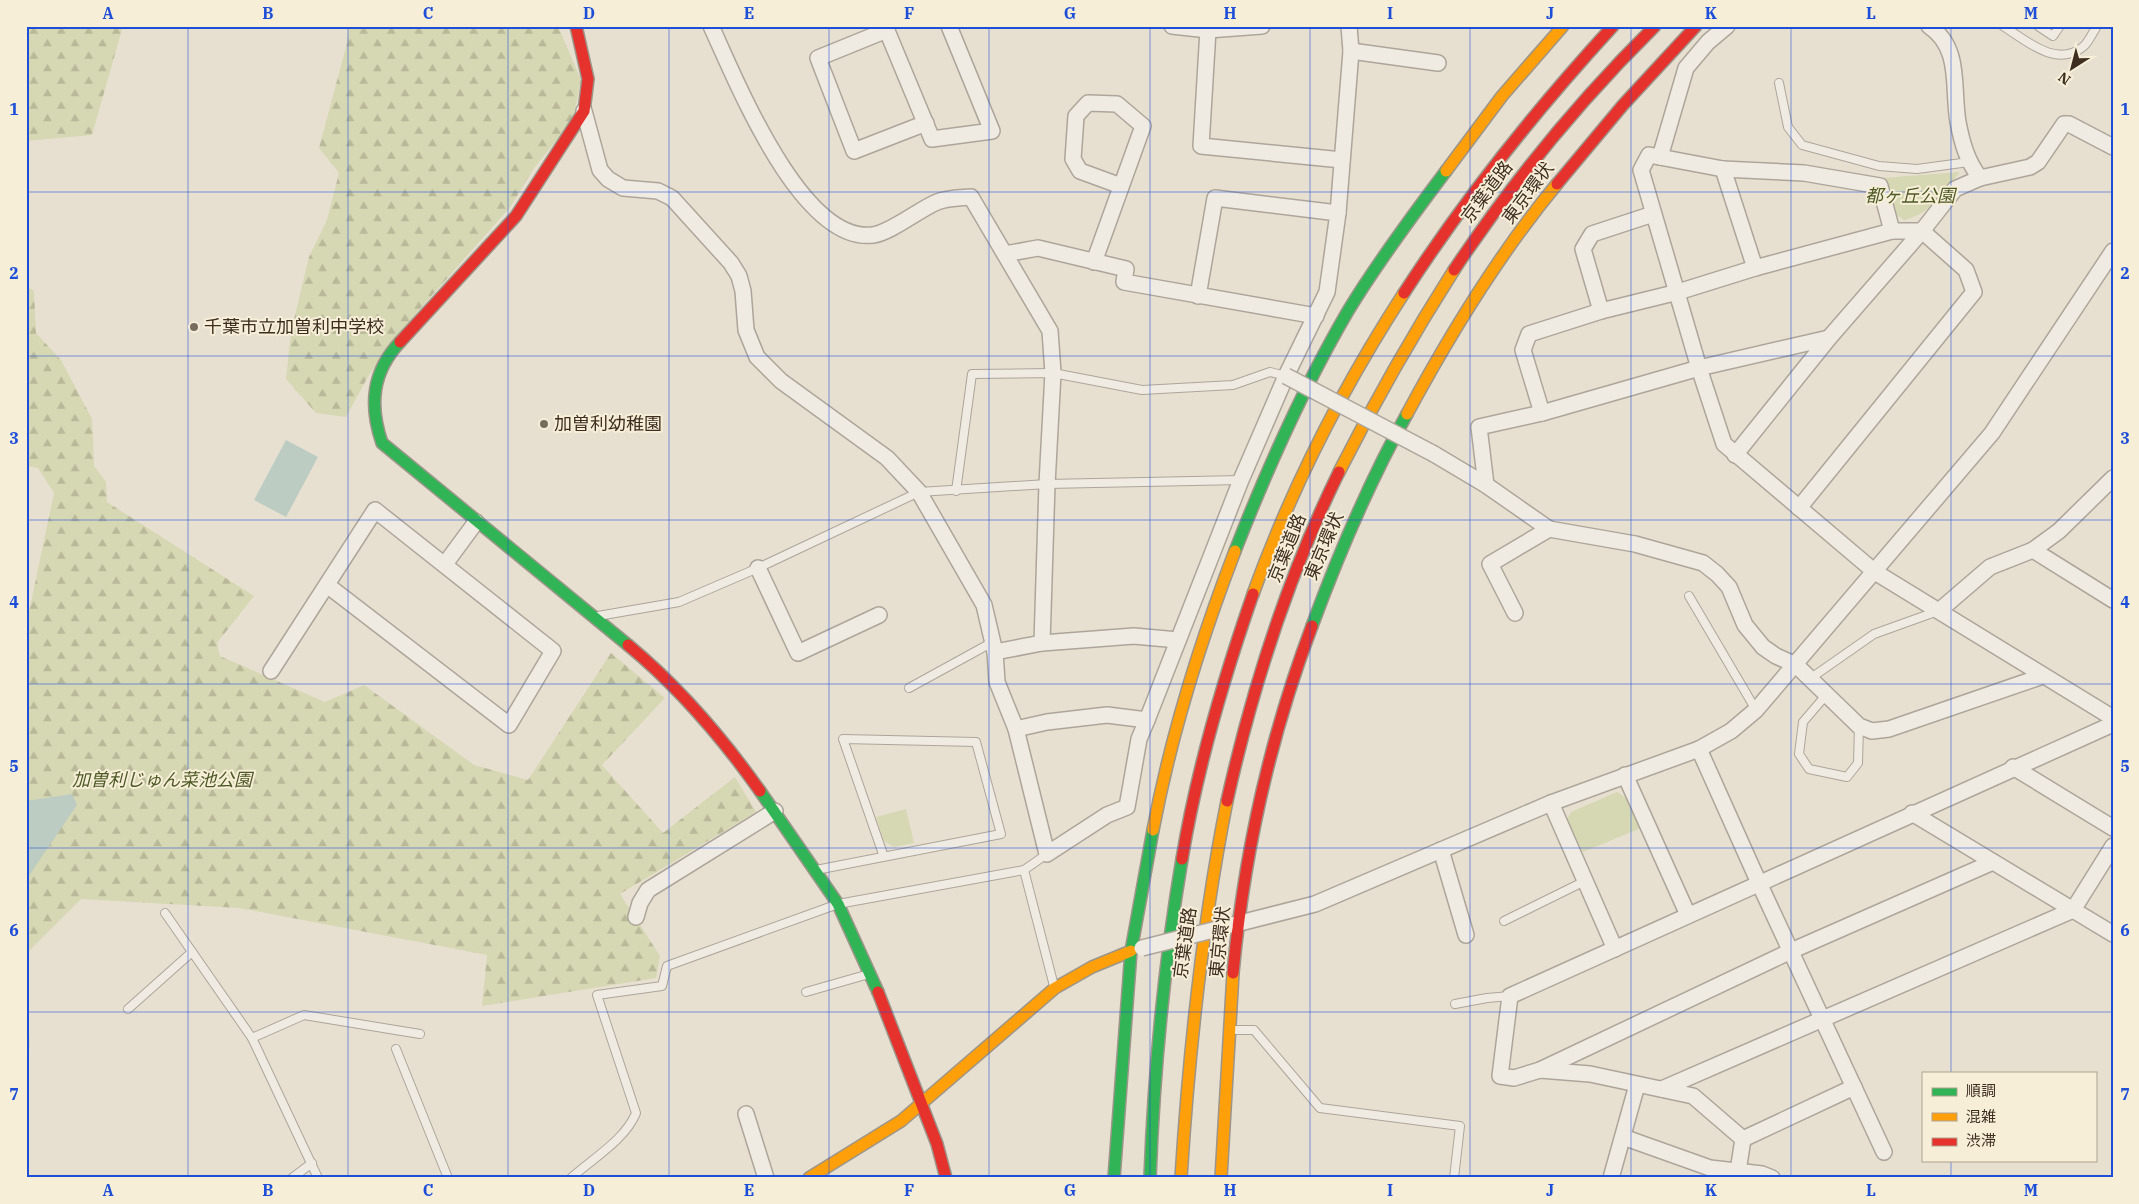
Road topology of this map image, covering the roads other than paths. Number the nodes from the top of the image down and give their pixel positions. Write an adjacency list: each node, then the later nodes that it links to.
1 (576, 26): 22 (main road)
2 (711, 26): 36 (street)
3 (949, 26): 23 (street)
4 (1172, 26): 18 (street)
5 (1262, 26): 18 (street)
6 (1349, 26): 19 (street)
7 (1563, 26): 110 (main road)
8 (1613, 26): 144 (main road, 京葉道路)
9 (1655, 26): 145 (main road, 京葉道路)
10 (1696, 26): 106 (main road, 東京環状)
11 (1727, 26): 25 (street)
12 (1930, 26): 27 (street)
13 (2038, 26): 14 (lane)
14 (2060, 26)
15 (2097, 26): 16 (lane)
16 (2008, 27)
17 (886, 28): 23 (street); 23 (street)
18 (1208, 30): 26 (street)
19 (1351, 51): 20 (street); 26 (street)
20 (1438, 63)
21 (1779, 83): 27 (lane)
22 (584, 111): 54 (street); 56 (main road)
23 (926, 123)
24 (2113, 147): 29 (street)
25 (1660, 157): 28 (street); 32 (street)
26 (1342, 160): 31 (street)
27 (1969, 162): 29 (street)
28 (1723, 169): 33 (street); 38 (street)
29 (1980, 178): 34 (street)
30 (1121, 186): 30 (street); 37 (street)
31 (1338, 213): 40 (street); 42 (street)
32 (1653, 214): 39 (street); 41 (street)
33 (1892, 230): 34 (street); 38 (street)
34 (1922, 230): 43 (street); 55 (street)
35 (2113, 251): 61 (street)
36 (1005, 254): 37 (street); 45 (street)
37 (1094, 262): 40 (street)
38 (1756, 268): 39 (street)
39 (1678, 292): 41 (street); 44 (street)
40 (1198, 296): 42 (street)
41 (1601, 311): 47 (street)
42 (1316, 316): 46 (street)
43 (1829, 338): 44 (street); 48 (street)
44 (1699, 368): 47 (street); 48 (street)
45 (1053, 373): 46 (lane); 51 (street); 53 (lane)
46 (1286, 376): 50 (street); 52 (street, bridge)
47 (1542, 413): 52 (street)
48 (1735, 455): 55 (street)
49 (2113, 478): 58 (street)
50 (1241, 480): 51 (lane); 69 (street)
51 (1046, 484): 53 (lane); 70 (street)
52 (1486, 485): 57 (street)
53 (956, 491): 54 (lane)
54 (919, 492): 60 (lane); 71 (street)
55 (1799, 508): 61 (street)
56 (476, 522): 59 (street); 68 (main road)
57 (1548, 529): 66 (street); 72 (street)
58 (2033, 550): 64 (street); 65 (street)
59 (446, 564): 62 (street); 62 (street)
60 (758, 568): 67 (street); 68 (lane)
61 (1875, 572): 65 (street); 72 (street)
62 (327, 585): 73 (street)
63 (1688, 596): 78 (lane)
64 (2113, 600)
65 (1940, 610): 74 (street); 75 (lane)
66 (1515, 613)
67 (880, 615)
68 (594, 617): 88 (main road)
69 (1178, 640): 70 (street); 80 (street)
70 (1042, 643): 71 (street)
71 (993, 648): 76 (lane); 83 (street)
72 (1796, 664): 75 (street); 78 (street)
73 (271, 671)
74 (2043, 676): 79 (street); 82 (street)
75 (1811, 678): 77 (street)
76 (909, 688)
77 (1827, 694): 82 (street); 82 (lane)
78 (1756, 710): 84 (street)
79 (2113, 718)
80 (1147, 720): 83 (street); 93 (street)
81 (2113, 724): 85 (street)
82 (1860, 726)
83 (1016, 729): 93 (street)
84 (1699, 749): 86 (street); 99 (street)
85 (2013, 767): 89 (street); 90 (street)
86 (1625, 775): 87 (street); 103 (street)
87 (1551, 803): 92 (street); 98 (street)
88 (774, 811): 96 (main road); 104 (street)
89 (1912, 813): 95 (street); 99 (street)
90 (2113, 828)
91 (2113, 846): 101 (street)
92 (1441, 850): 106 (street); 107 (street)
93 (1047, 854): 97 (lane)
94 (884, 857): 94 (lane); 96 (lane)
95 (1993, 862): 101 (street); 111 (street)
96 (816, 870): 100 (main road)
97 (1024, 870): 100 (lane); 114 (lane)
98 (1585, 881): 105 (lane); 109 (street)
99 (1759, 883): 103 (street); 111 (street)
100 (838, 904): 113 (main road); 135 (lane)
101 (2073, 910): 108 (street); 119 (street)
102 (165, 913): 112 (lane)
103 (1688, 915): 109 (street)
104 (636, 917)
105 (1504, 921)
106 (1232, 925): 110 (street, bridge); 120 (main road, 東京環状)
107 (1466, 934)
108 (2113, 934)
109 (1616, 949): 116 (street)
110 (1136, 950): 114 (main road); 143 (main road)
111 (1791, 951): 119 (street); 124 (street)
112 (192, 952): 118 (lane); 122 (lane)
113 (871, 974): 115 (lane); 128 (main road)
114 (1055, 988): 128 (main road)
115 (806, 992)
116 (1510, 996): 117 (lane); 124 (street)
117 (1455, 1004)
118 (128, 1009)
119 (1822, 1018): 126 (street); 127 (street)
120 (1230, 1030): 146 (main road, 東京環状); 147 (lane)
121 (420, 1034): 122 (lane)
122 (252, 1038): 133 (lane)
123 (396, 1049): 138 (lane)
124 (1540, 1070): 125 (street)
125 (1637, 1085): 127 (street); 130 (street)
126 (1854, 1087): 131 (street); 132 (street)
127 (1662, 1089): 131 (street)
128 (921, 1105): 141 (main road); 142 (main road)
129 (746, 1114): 140 (street)
130 (1623, 1137): 134 (street); 148 (street)
131 (1743, 1140): 134 (street)
132 (1884, 1152)
133 (312, 1163): 136 (lane); 137 (lane)
134 (1738, 1171): 149 (street)
135 (580, 1174): 139 (lane)
136 (292, 1178)
137 (318, 1178)
138 (448, 1178)
139 (571, 1178)
140 (766, 1178)
141 (809, 1178)
142 (946, 1178)
143 (1114, 1178)
144 (1150, 1178)
145 (1181, 1178)
146 (1222, 1178)
147 (1454, 1178)
148 (1611, 1178)
149 (1772, 1178)

